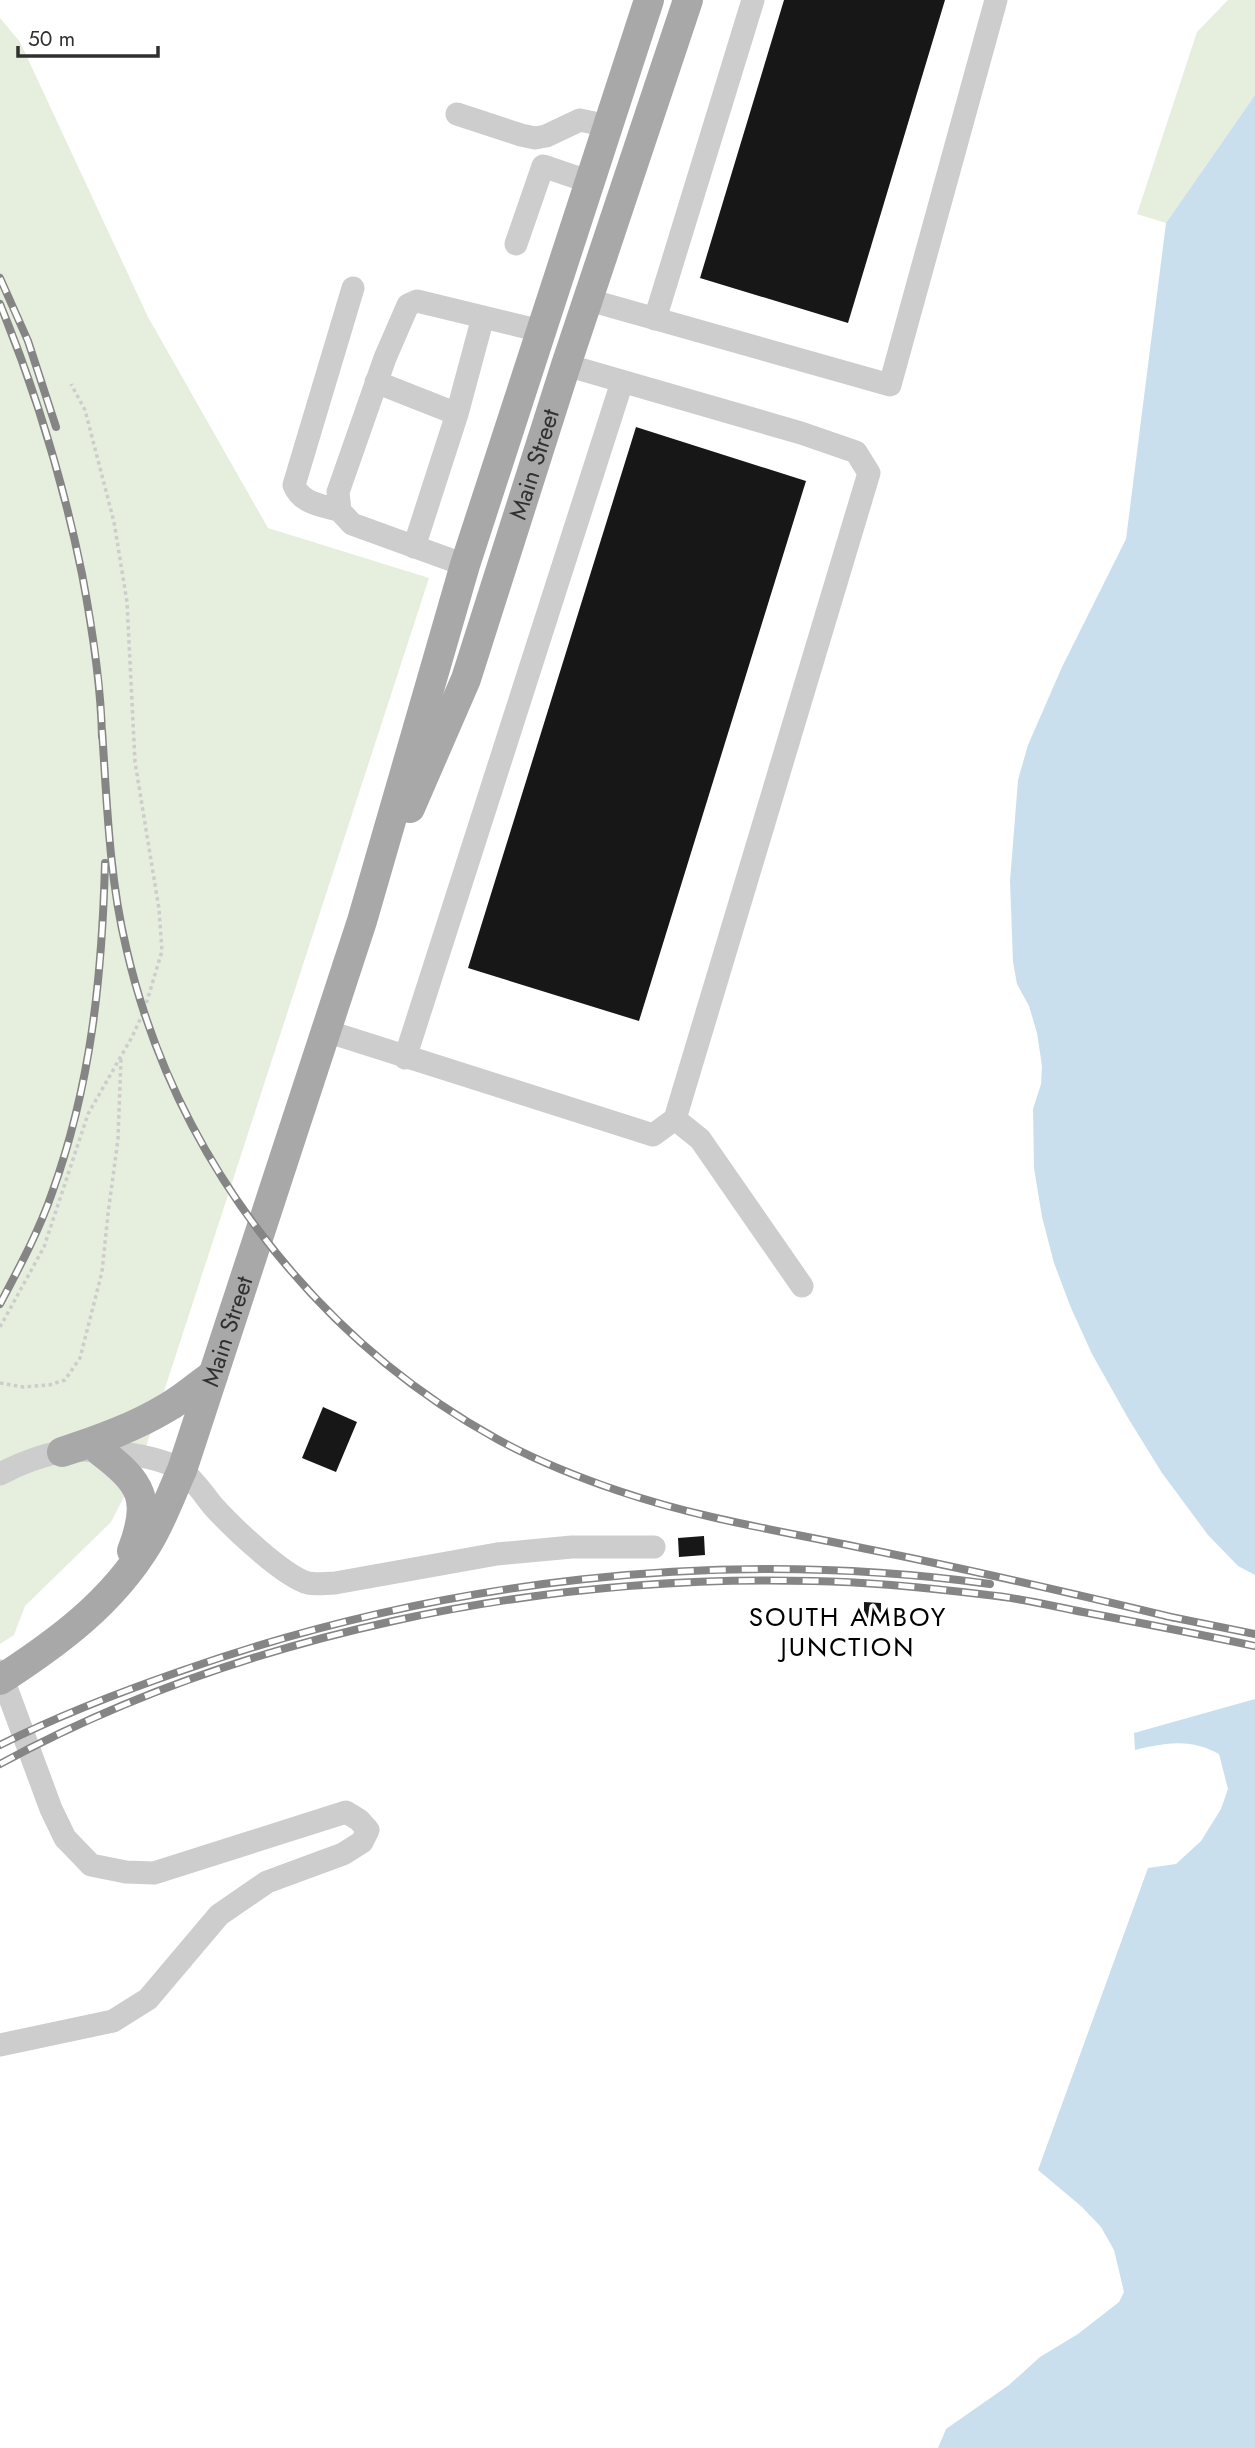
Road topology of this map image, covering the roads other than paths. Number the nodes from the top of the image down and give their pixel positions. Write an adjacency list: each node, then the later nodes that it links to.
1 (649, 0): 6 (main road, Main Street)
2 (688, 0): 10 (main road, Main Street)
3 (753, 0): 12 (street)
4 (996, 0): 12 (street)
5 (457, 114): 6 (street)
6 (608, 126): 7 (main road, Main Street)
7 (590, 182): 8 (street); 13 (main road, Main Street)
8 (516, 244)
9 (353, 288): 18 (street)
10 (590, 300): 12 (street); 14 (main road, Main Street)
11 (483, 317): 13 (street); 15 (street); 17 (street)
12 (655, 319)
13 (541, 331): 20 (main road, Main Street)
14 (566, 365): 16 (street); 21 (main road, Main Street)
15 (376, 382): 17 (street); 18 (street)
16 (622, 382): 23 (street); 24 (street)
17 (457, 414): 19 (street)
18 (340, 511): 19 (street)
19 (414, 547): 20 (street)
20 (465, 565): 21 (main road, Main Street)
21 (362, 921): 22 (main road, Main Street)
22 (326, 1031): 23 (street); 26 (main road, Main Street)
23 (405, 1058): 24 (street)
24 (675, 1119): 25 (street)
25 (802, 1286)
26 (213, 1375): 28 (main road); 29 (main road, Main Street)
27 (100, 1451): 28 (street); 29 (street); 32 (main road)
28 (62, 1452): 30 (street)
29 (182, 1470): 31 (street); 32 (main road, Main Street)
30 (0, 1474)
31 (654, 1547)
32 (121, 1581): 34 (main road, Main Street)
33 (0, 1671): 35 (street)
34 (0, 1680)
35 (0, 2045)

